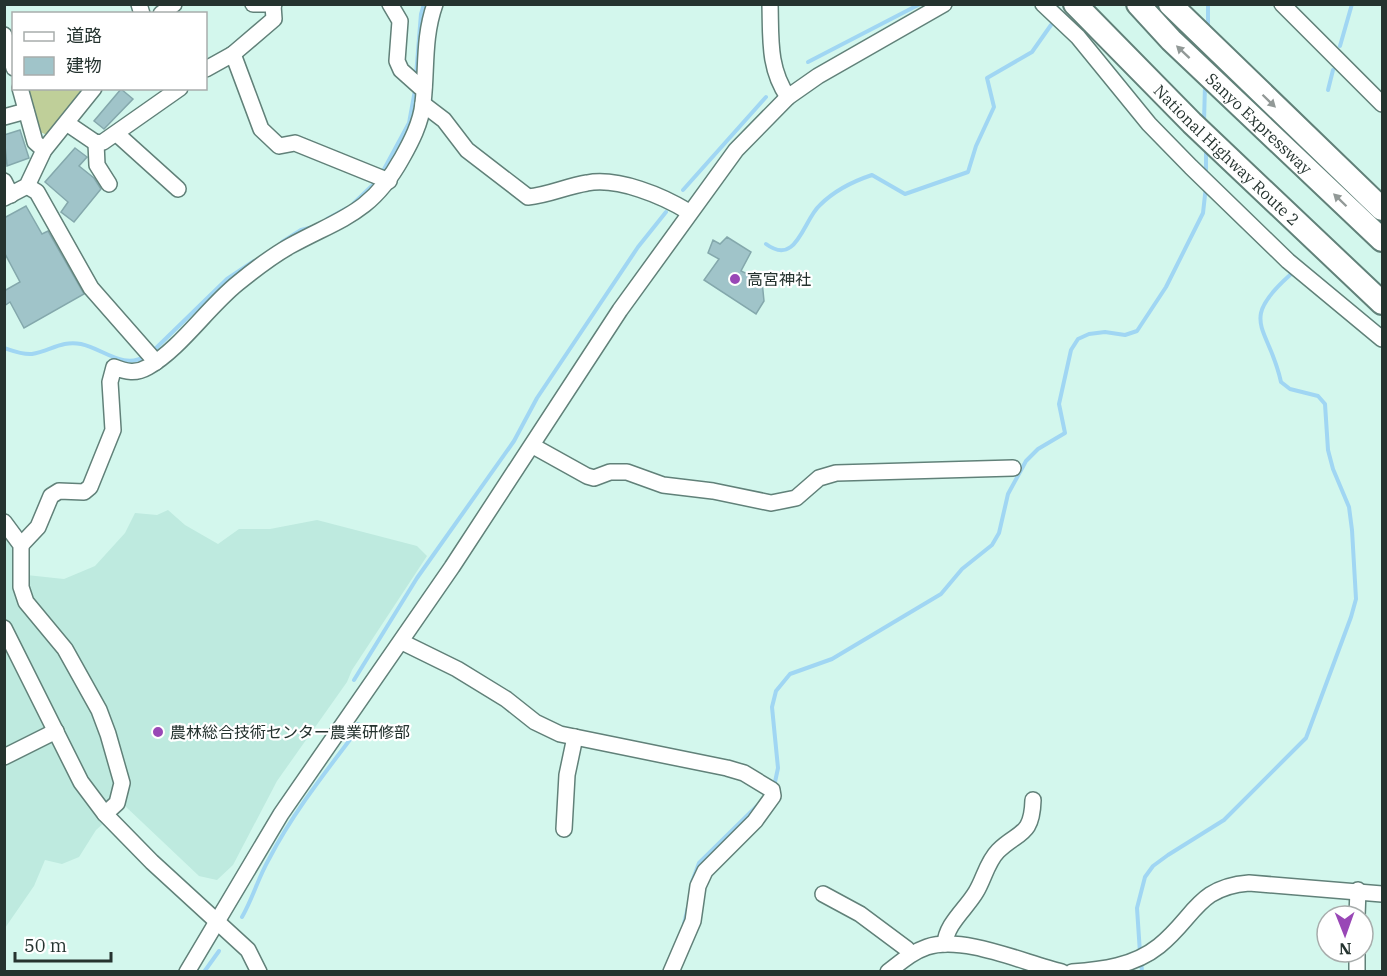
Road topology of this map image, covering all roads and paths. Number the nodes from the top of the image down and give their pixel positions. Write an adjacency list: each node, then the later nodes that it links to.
1 (253, 4): 11 (street)
2 (390, 4): 16 (street)
3 (435, 4): 16 (street)
4 (770, 4): 20 (street)
5 (944, 4): 20 (street)
6 (1043, 4): 38 (street)
7 (1075, 4): 37 (highway, National Highway Route 2)
8 (1138, 4): 36 (highway, Sanyo Expressway, one-way to 8)
9 (1170, 4): 34 (highway, Sanyo Expressway, one-way to 34)
10 (1282, 4): 22 (street)
11 (274, 5): 13 (street)
12 (4, 35): 14 (street)
13 (233, 54): 15 (street); 29 (street)
14 (12, 61)
15 (207, 68)
16 (424, 87): 21 (street)
17 (21, 90): 23 (street)
18 (93, 90): 25 (street)
19 (177, 90): 26 (street)
20 (788, 97): 35 (street)
21 (423, 104): 29 (street); 35 (street)
22 (1383, 104)
23 (26, 111): 24 (street); 28 (street)
24 (4, 117)
25 (68, 124): 27 (street); 28 (street)
26 (117, 134): 27 (street); 32 (street)
27 (96, 143): 30 (street)
28 (44, 150): 31 (street)
29 (389, 181): 39 (street)
30 (109, 184)
31 (27, 186): 33 (street); 39 (street)
32 (178, 189)
33 (7, 191)
34 (1383, 209)
35 (689, 212): 40 (street)
36 (1383, 240)
37 (1383, 303)
38 (1383, 339)
39 (156, 362): 43 (street)
40 (533, 446): 41 (street); 45 (street)
41 (1013, 468)
42 (4, 522): 43 (street)
43 (21, 545): 50 (street)
44 (4, 628): 46 (street)
45 (402, 642): 47 (street); 56 (street)
46 (56, 731): 48 (street); 50 (street)
47 (575, 737): 51 (street); 61 (street)
48 (4, 757)
49 (1033, 800): 57 (street)
50 (105, 814): 56 (street)
51 (564, 829)
52 (1358, 890): 54 (street); 55 (street); 64 (street)
53 (823, 894): 58 (street)
54 (1383, 894)
55 (1357, 904)
56 (219, 921): 59 (street); 60 (street)
57 (945, 944): 58 (street); 63 (street)
58 (910, 954): 62 (street)
59 (187, 972)
60 (260, 972)
61 (671, 972)
62 (888, 972)
63 (1062, 972)
64 (1072, 972)

